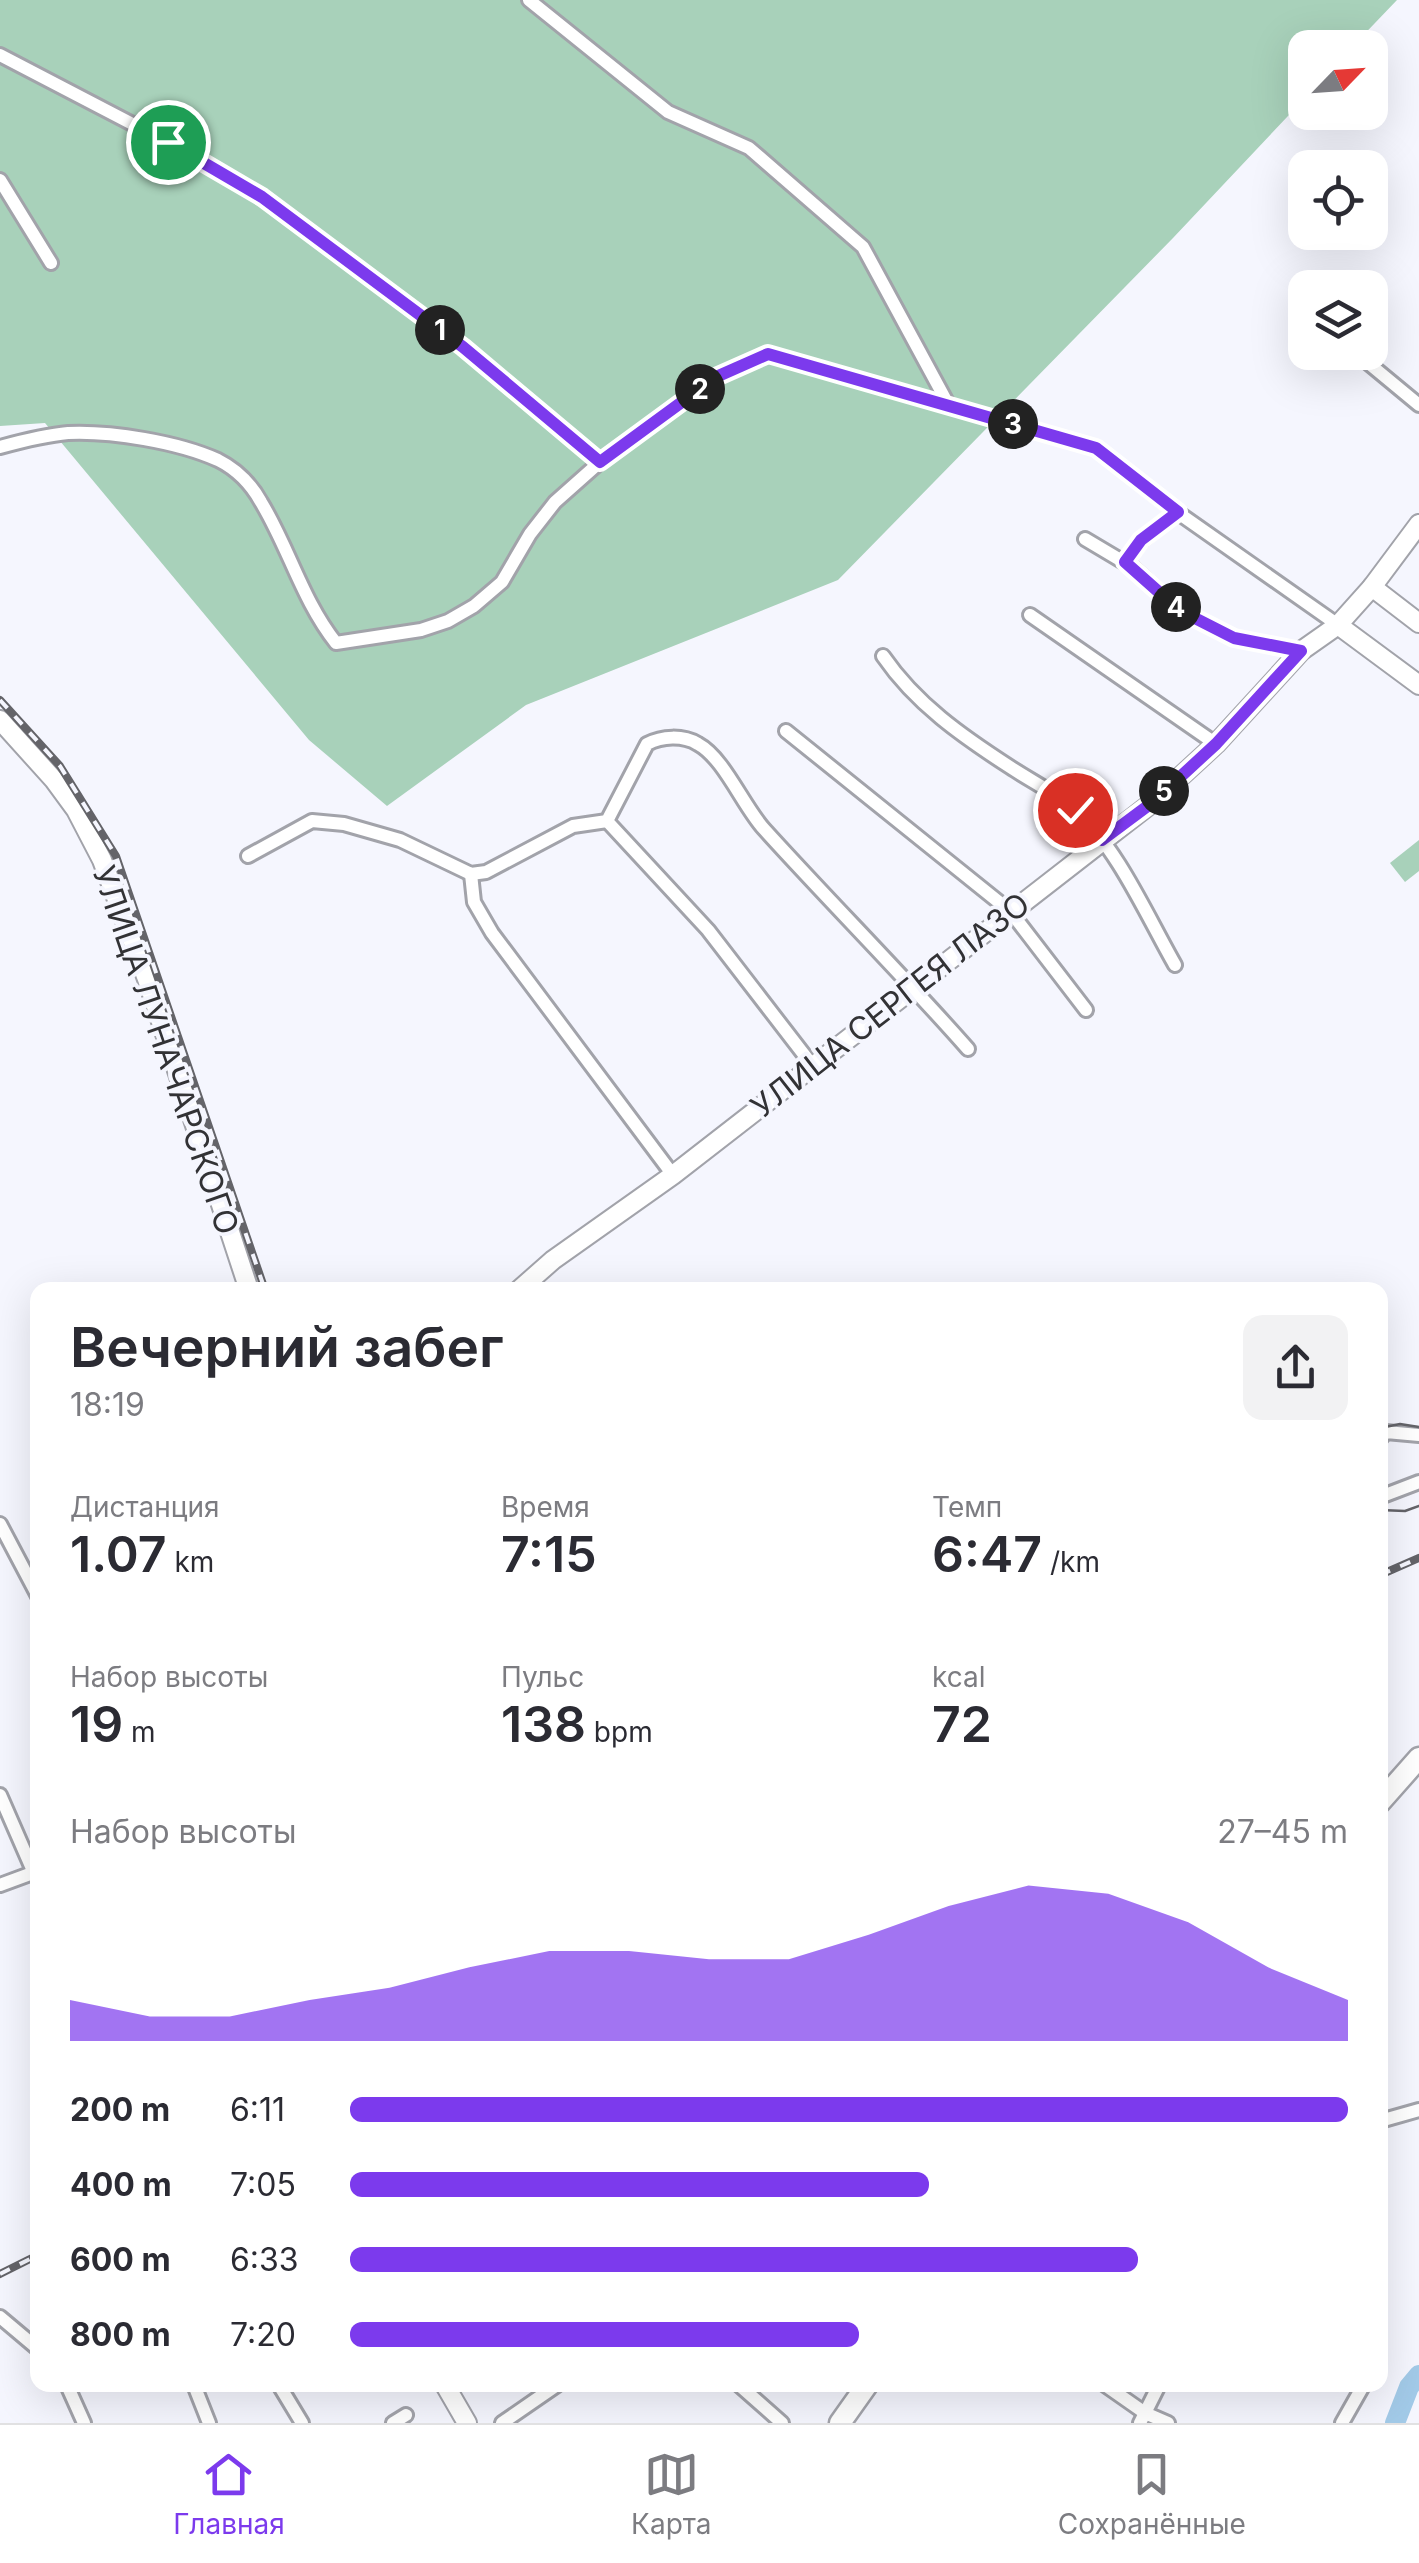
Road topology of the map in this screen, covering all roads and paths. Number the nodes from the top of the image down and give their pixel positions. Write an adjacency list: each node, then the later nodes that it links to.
1 (529, 0): 6 (street)
2 (0, 55): 9 (street)
3 (0, 180): 4 (street)
4 (51, 263)
5 (1377, 370): 7 (street)
6 (948, 404): 9 (street); 10 (street)
7 (1419, 405)
8 (0, 446): 9 (street)
9 (600, 462)
10 (1178, 512): 13 (street); 17 (street)
11 (1419, 524): 14 (main road)
12 (1085, 539): 13 (street)
13 (1125, 562): 18 (street)
14 (1372, 587): 16 (main road); 17 (main road, УЛИЦА СЕРГЕЯ ЛАЗО)
15 (1030, 615): 23 (street)
16 (1419, 623)
17 (1338, 626): 18 (main road, УЛИЦА СЕРГЕЯ ЛАЗО); 20 (main road)
18 (1301, 651): 23 (main road, УЛИЦА СЕРГЕЯ ЛАЗО)
19 (883, 656): 25 (street)
20 (1419, 684)
21 (0, 720): 35 (main road, УЛИЦА ЛУНАЧАРСКОГО)
22 (786, 731): 28 (street)
23 (1216, 744): 25 (main road, УЛИЦА СЕРГЕЯ ЛАЗО)
24 (607, 821): 27 (street); 30 (street); 33 (street)
25 (1102, 840): 28 (main road, УЛИЦА СЕРГЕЯ ЛАЗО); 29 (street)
26 (248, 856): 27 (street)
27 (470, 874): 34 (street)
28 (1010, 911): 30 (main road, УЛИЦА СЕРГЕЯ ЛАЗО); 31 (street)
29 (1175, 965)
30 (914, 987): 32 (street); 33 (main road, УЛИЦА СЕРГЕЯ ЛАЗО)
31 (1086, 1010)
32 (968, 1050)
33 (812, 1066): 34 (main road, УЛИЦА СЕРГЕЯ ЛАЗО)
34 (672, 1175): 36 (main road, УЛИЦА СЕРГЕЯ ЛАЗО)
35 (247, 1282)
36 (528, 1282)
37 (1388, 1432): 38 (street)
38 (1419, 1435)
39 (1419, 1482): 40 (street)
40 (1388, 1494)
41 (0, 1524): 42 (street)
42 (30, 1581)
43 (1419, 1758): 44 (main road)
44 (1388, 1793)
45 (0, 1795): 46 (street)
46 (30, 1859)
47 (30, 1874): 48 (street)
48 (0, 1885)
49 (1419, 2110): 50 (street)
50 (1388, 2119)
51 (0, 2317): 52 (street)
52 (30, 2342)
53 (70, 2392): 64 (street)
54 (197, 2392): 65 (street)
55 (283, 2392): 66 (street)
56 (449, 2392): 67 (main road)
57 (547, 2392): 68 (street)
58 (746, 2392): 69 (street)
59 (862, 2392): 70 (main road)
60 (1113, 2392): 63 (street)
61 (1155, 2392): 63 (street)
62 (1360, 2392): 72 (street)
63 (1142, 2418): 71 (street)
64 (84, 2423)
65 (209, 2423)
66 (302, 2423)
67 (467, 2423)
68 (502, 2423)
69 (782, 2423)
70 (840, 2423)
71 (1168, 2423)
72 (1342, 2423)

